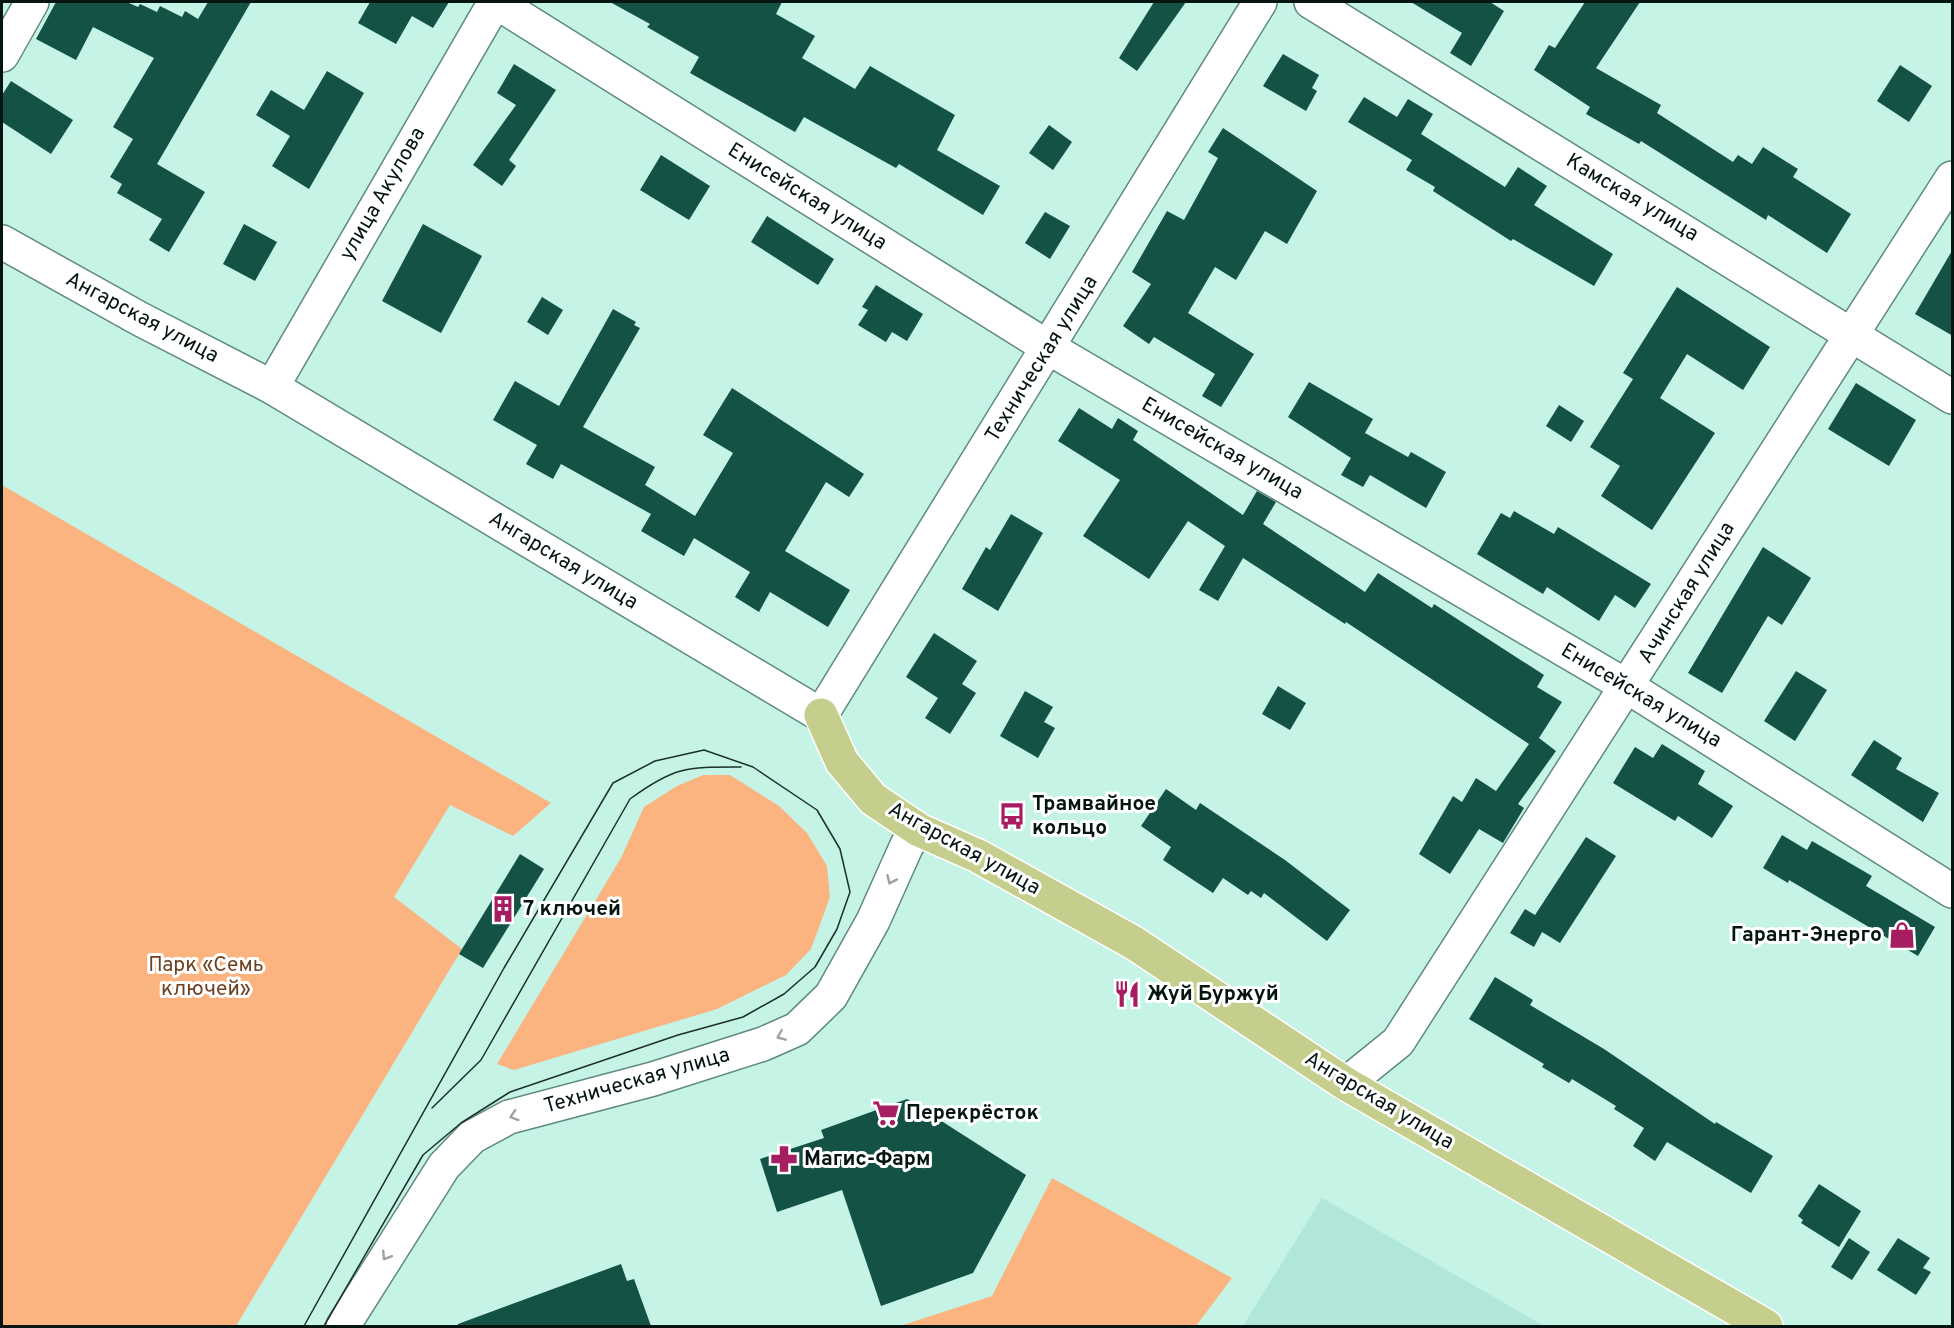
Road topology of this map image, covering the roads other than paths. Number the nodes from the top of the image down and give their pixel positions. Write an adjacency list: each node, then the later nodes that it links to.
1 (32, 2): 5 (street)
2 (496, 2): 9 (street, Енисейская улица); 10 (street, улица Акулова)
3 (1260, 2): 9 (street, Техническая улица)
4 (1311, 2): 8 (street, Камская улица)
5 (2, 55)
6 (1953, 178): 8 (street, Ачинская улица)
7 (2, 242): 10 (street, Ангарская улица)
8 (1851, 332): 11 (street, Камская улица); 12 (street, Ачинская улица)
9 (1049, 348): 12 (street, Енисейская улица); 13 (street, Техническая улица)
10 (272, 387): 13 (street, Ангарская улица)
11 (1953, 397)
12 (1628, 687): 15 (street, Енисейская улица); 16 (street, Ачинская улица)
13 (821, 715): 14 (main road, Ангарская улица)
14 (919, 830): 16 (main road, Ангарская улица); 17 (street, Техническая улица, one-way to 17)
15 (1953, 891)
16 (1346, 1084): 18 (main road, Ангарская улица)
17 (343, 1326)
18 (1766, 1326)

